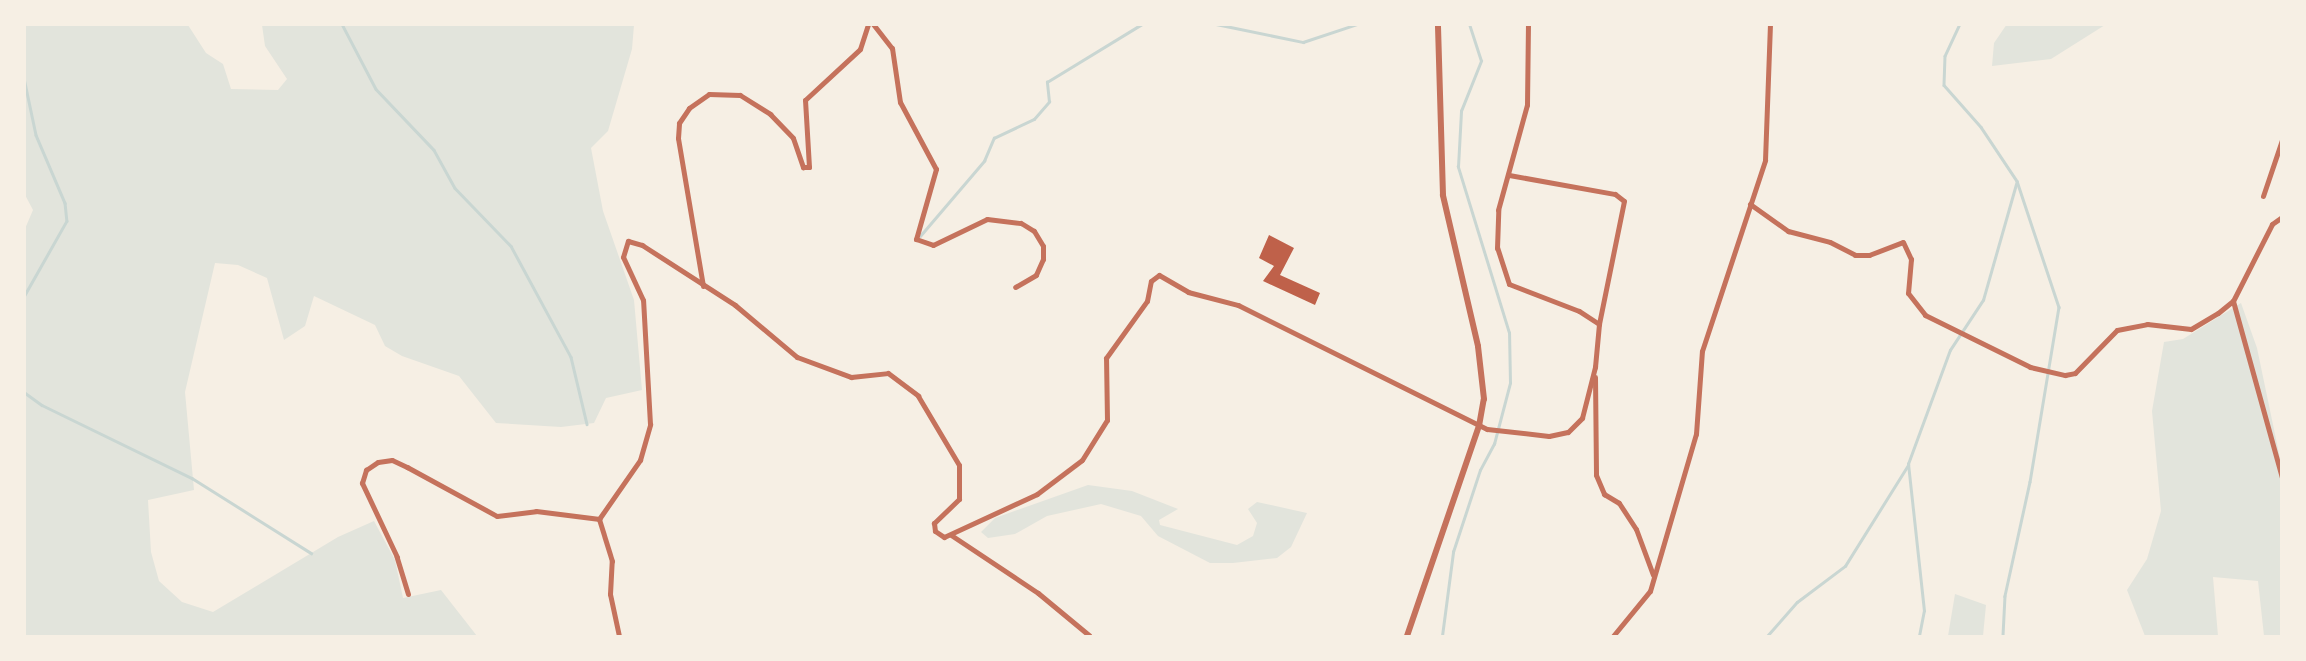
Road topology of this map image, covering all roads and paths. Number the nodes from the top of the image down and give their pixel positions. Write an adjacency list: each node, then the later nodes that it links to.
1 (871, 24): 10 (street); 11 (street)
2 (1438, 24): 15 (street)
3 (1528, 24): 6 (street)
4 (1770, 24): 8 (street)
5 (2281, 140): 7 (street)
6 (1509, 175): 13 (street); 13 (street)
7 (2263, 196)
8 (1750, 204): 12 (street); 19 (street)
9 (2281, 217): 12 (street)
10 (703, 286): 17 (street); 18 (street)
11 (1015, 287)
12 (2232, 302): 16 (street)
13 (1599, 324): 14 (street)
14 (1595, 367): 15 (street); 19 (street)
15 (1483, 428): 18 (street); 23 (street)
16 (2281, 478)
17 (600, 519): 20 (street); 21 (street)
18 (951, 535): 22 (street)
19 (1653, 575): 24 (street)
20 (408, 594)
21 (619, 636)
22 (1090, 636)
23 (1408, 636)
24 (1613, 636)

